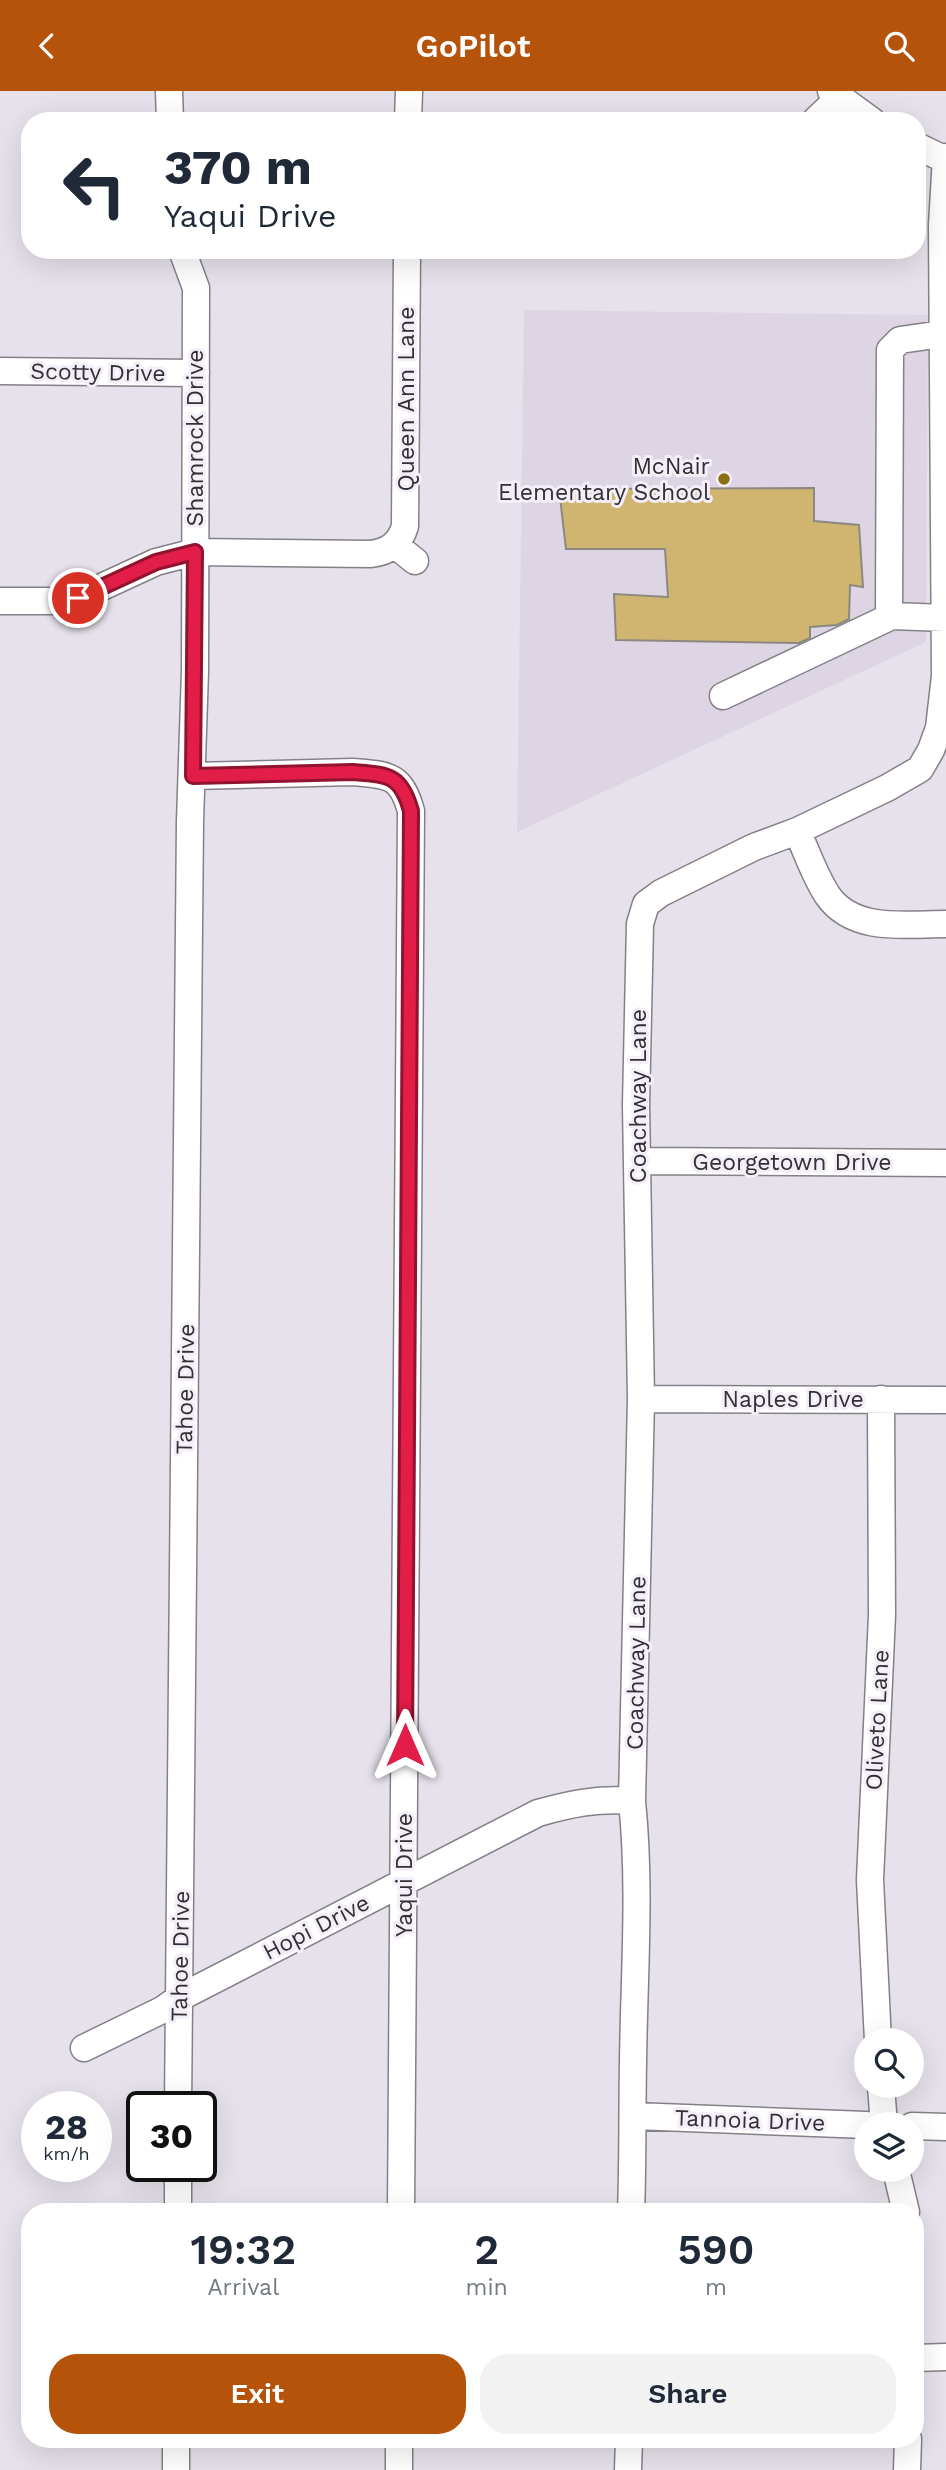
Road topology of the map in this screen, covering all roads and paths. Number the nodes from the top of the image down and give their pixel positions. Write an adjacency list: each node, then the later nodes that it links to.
1 (169, 91): 4 (street)
2 (408, 91): 5 (street)
3 (835, 94): 6 (street); 7 (street)
4 (170, 112)
5 (408, 112)
6 (822, 112)
7 (860, 112)
8 (926, 150): 9 (street)
9 (946, 159): 12 (street, Coachway Lane)
10 (185, 259): 14 (street, Shamrock Drive)
11 (407, 259): 16 (street, Queen Ann Lane)
12 (942, 334): 15 (street, Coachway Lane); 18 (street)
13 (0, 371): 14 (street, Scotty Drive)
14 (196, 373): 16 (street, Shamrock Drive)
15 (944, 437): 19 (street, Coachway Lane)
16 (195, 552): 17 (street); 20 (street, Shamrock Drive)
17 (0, 601)
18 (889, 617): 19 (street); 22 (street)
19 (945, 618): 21 (street, Coachway Lane)
20 (195, 670): 23 (street, Tahoe Drive)
21 (946, 676): 24 (street, Coachway Lane)
22 (723, 697)
23 (193, 776): 32 (street, Yaqui Drive); 33 (street, Tahoe Drive)
24 (797, 831): 25 (street); 26 (street, Coachway Lane)
25 (946, 924)
26 (638, 1161): 27 (street, Georgetown Drive); 28 (street, Coachway Lane)
27 (946, 1163)
28 (641, 1399): 29 (street, Naples Drive); 31 (street, Coachway Lane)
29 (881, 1399): 30 (street, Naples Drive); 34 (street, Oliveto Lane)
30 (946, 1400)
31 (632, 1801): 32 (street, Hopi Drive); 37 (street, Coachway Lane)
32 (404, 1882): 33 (street, Hopi Drive); 44 (street, Yaqui Drive)
33 (179, 1998): 35 (street, Hopi Drive); 36 (street, Tahoe Drive)
34 (877, 2028)
35 (85, 2048)
36 (178, 2091)
37 (634, 2116): 38 (street, Tannoia Drive); 45 (street, Coachway Lane)
38 (854, 2125)
39 (924, 2126): 40 (street)
40 (946, 2127)
41 (178, 2182): 43 (street)
42 (900, 2182): 46 (street)
43 (178, 2203)
44 (401, 2203)
45 (631, 2203)
46 (904, 2203)
47 (946, 2357): 48 (street)
48 (924, 2358)
49 (176, 2448): 53 (street)
50 (399, 2448): 54 (street)
51 (629, 2448): 55 (street)
52 (908, 2448): 56 (street)
53 (176, 2470)
54 (398, 2470)
55 (628, 2470)
56 (907, 2470)

